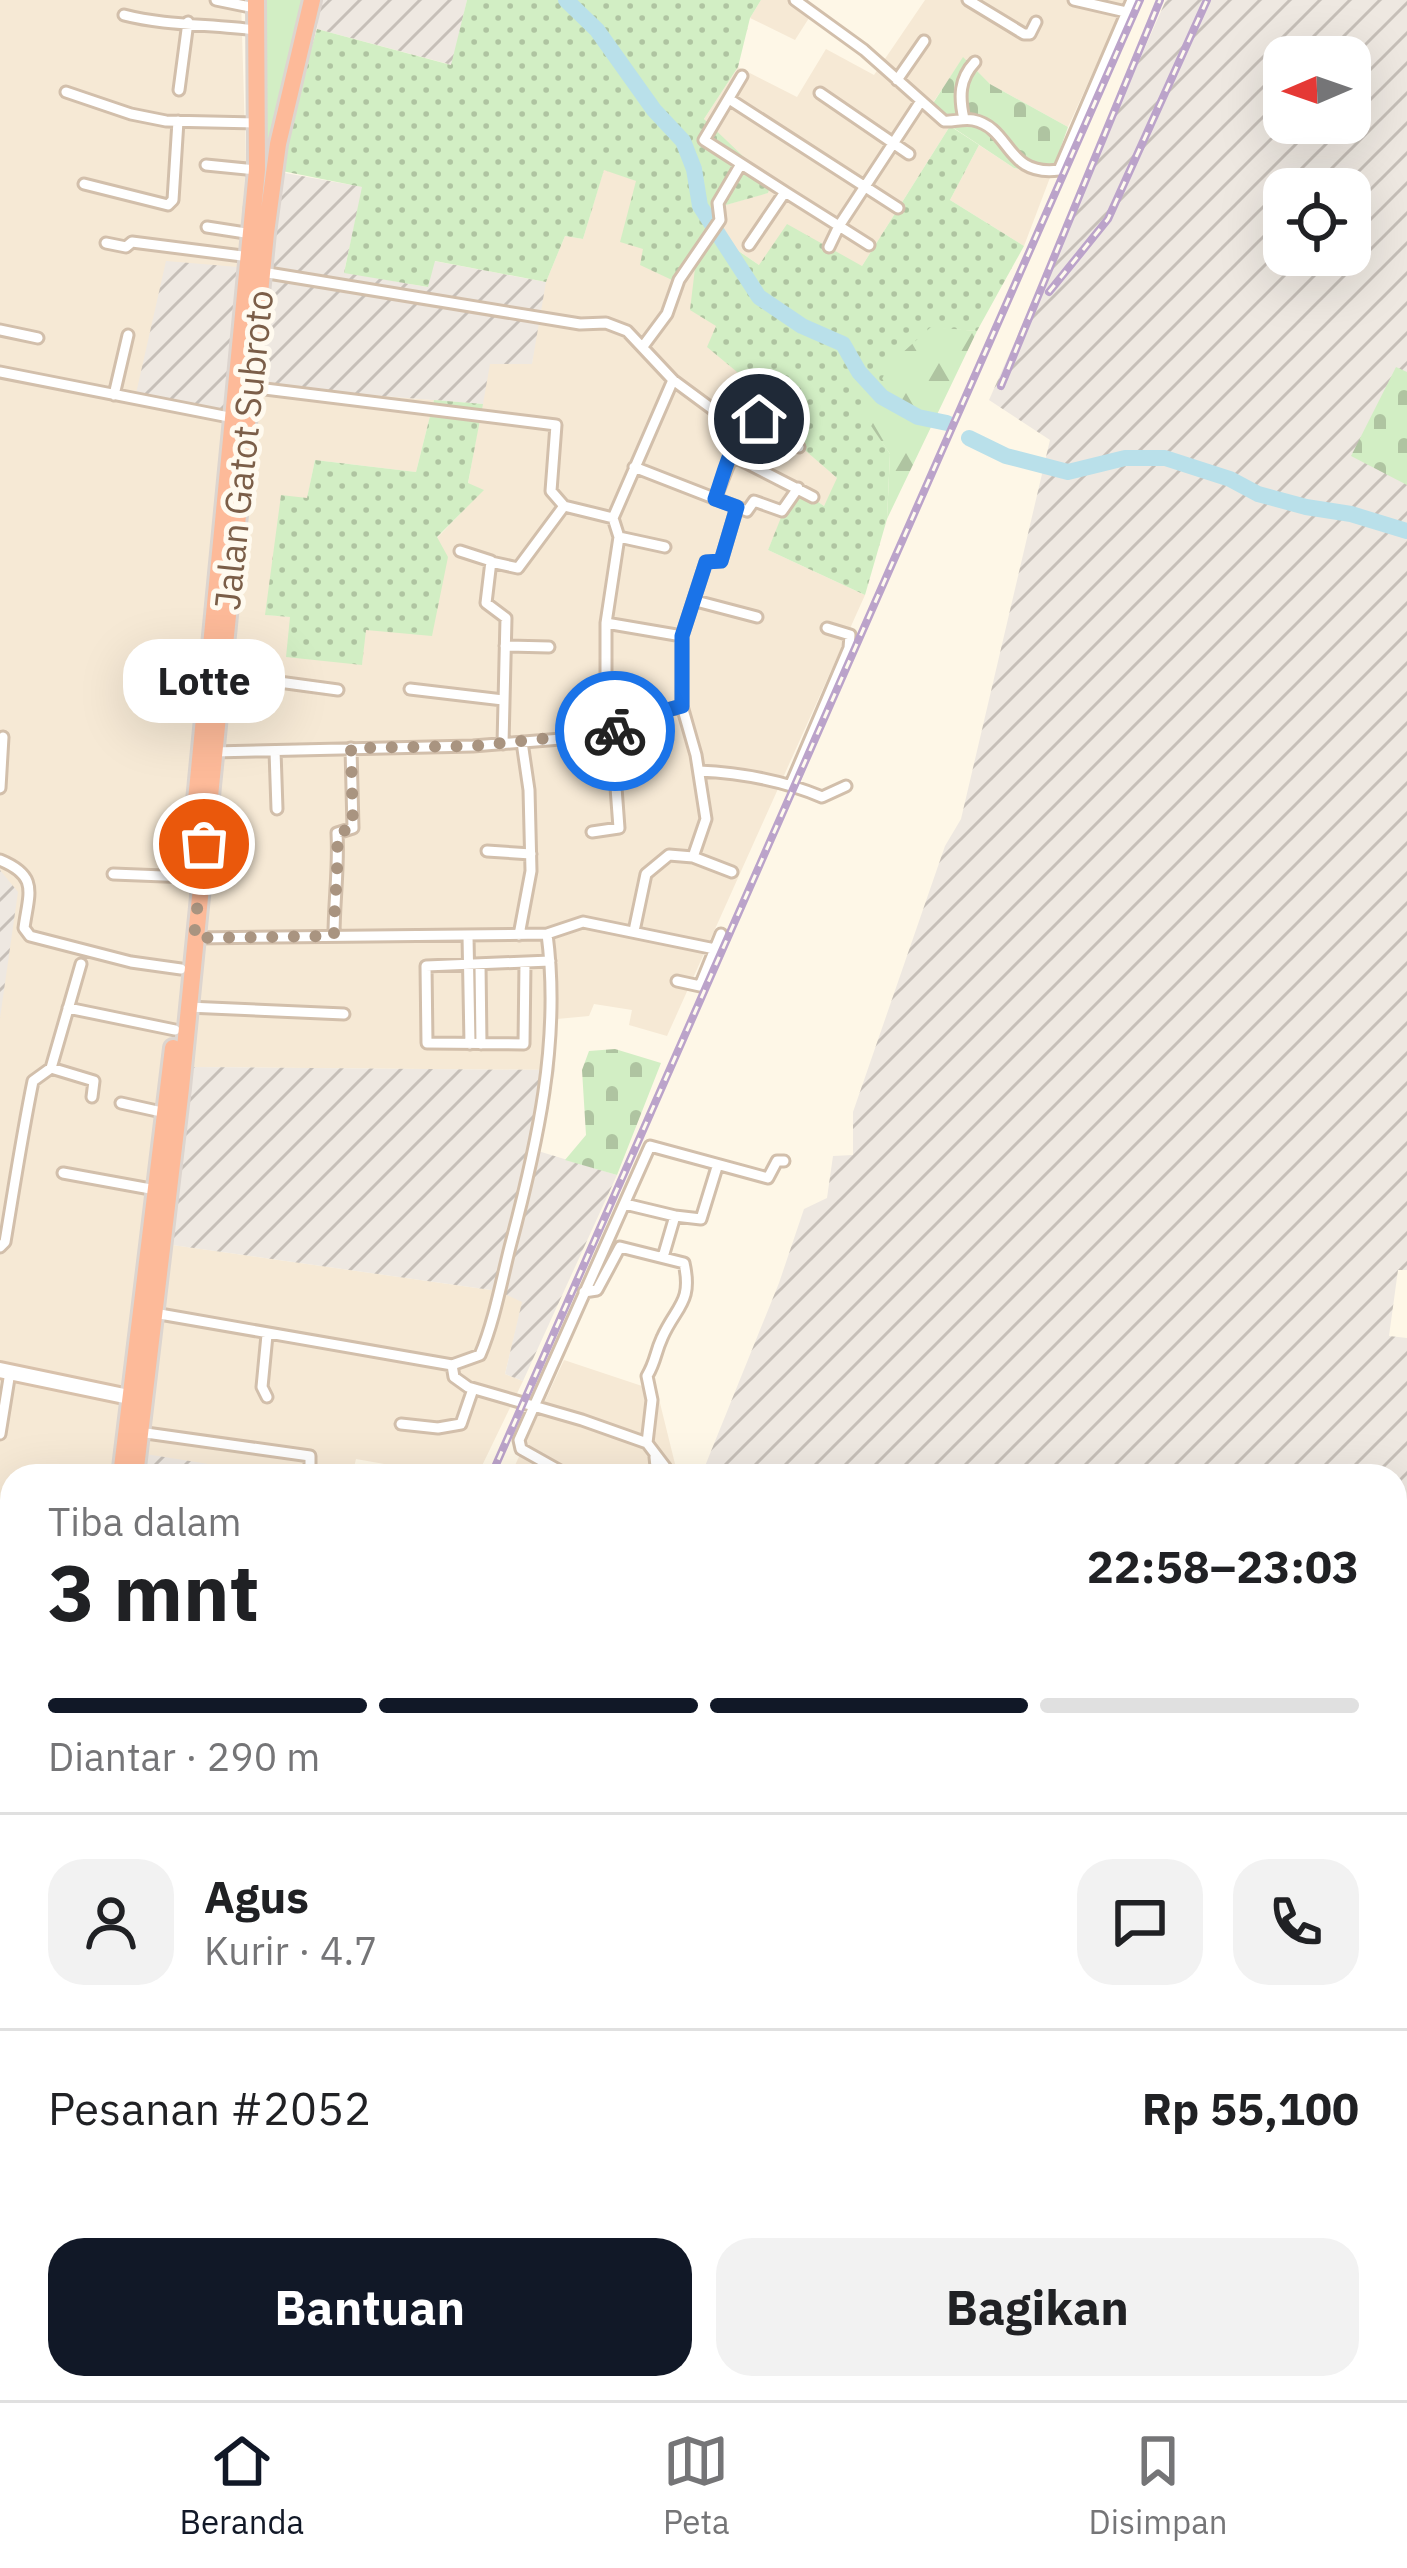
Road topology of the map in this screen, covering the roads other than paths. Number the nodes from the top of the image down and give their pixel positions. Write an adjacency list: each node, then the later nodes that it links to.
1 (216, 0): 7 (street)
2 (312, 0): 42 (highway, Jalan Gatot Subroto)
3 (795, 0): 16 (street)
4 (968, 0): 11 (street)
5 (1074, 0): 8 (street)
6 (1132, 0): 8 (street)
7 (255, 4): 12 (highway, Jalan Gatot Subroto)
8 (1126, 12): 22 (street)
9 (124, 15): 10 (street)
10 (188, 22): 12 (street); 17 (street)
11 (1036, 22)
12 (255, 30): 24 (highway, Jalan Gatot Subroto)
13 (924, 41): 16 (street)
14 (975, 62): 22 (street)
15 (742, 76): 20 (street)
16 (897, 80): 21 (street)
17 (179, 90)
18 (66, 92): 23 (street)
19 (820, 93): 25 (street)
20 (729, 99): 27 (street); 31 (street)
21 (921, 100): 22 (street); 25 (street)
22 (964, 119)
23 (178, 122): 24 (street); 30 (street)
24 (258, 123): 29 (highway, Jalan Gatot Subroto)
25 (896, 141): 26 (street); 31 (street)
26 (909, 154)
27 (741, 164): 32 (street); 46 (street)
28 (206, 165): 29 (street)
29 (257, 170): 36 (highway, Jalan Gatot Subroto)
30 (84, 184)
31 (866, 188): 33 (street); 34 (street)
32 (785, 192): 34 (street); 38 (street)
33 (898, 208)
34 (839, 226): 39 (street); 40 (street)
35 (207, 227): 36 (street)
36 (252, 234): 41 (highway, Jalan Gatot Subroto)
37 (106, 242): 41 (street)
38 (748, 244)
39 (869, 245)
40 (829, 247)
41 (250, 257): 51 (highway, Jalan Gatot Subroto)
42 (262, 272): 46 (street); 49 (highway, Jalan Gatot Subroto)
43 (0, 330): 45 (street)
44 (128, 335): 50 (street)
45 (38, 338)
46 (644, 345): 48 (street)
47 (0, 372): 50 (street)
48 (673, 380): 52 (street); 55 (street)
49 (249, 387): 59 (street); 73 (highway, Jalan Gatot Subroto)
50 (114, 395): 51 (street)
51 (234, 418): 93 (highway, Jalan Gatot Subroto)
52 (742, 431): 53 (street); 54 (street)
53 (799, 447)
54 (731, 455): 56 (street); 58 (street)
55 (634, 467): 58 (street); 61 (street)
56 (798, 488): 57 (street); 60 (street)
57 (813, 496)
58 (715, 499): 60 (street)
59 (564, 506): 61 (street); 65 (street)
60 (737, 507): 66 (street)
61 (613, 518): 62 (street)
62 (619, 538): 63 (street); 68 (street)
63 (664, 547)
64 (460, 551): 65 (street)
65 (491, 562): 71 (street)
66 (696, 601): 67 (street); 70 (street)
67 (757, 616)
68 (606, 623): 70 (street); 78 (street)
69 (827, 628): 87 (street)
70 (682, 636): 77 (street)
71 (505, 646): 72 (street); 76 (street)
72 (549, 646)
73 (220, 674): 75 (street); 85 (highway, Jalan Gatot Subroto)
74 (410, 689): 76 (street)
75 (338, 690)
76 (503, 700): 82 (street)
77 (682, 706): 78 (street); 86 (street)
78 (626, 726): 79 (street)
79 (612, 733): 81 (street); 91 (street)
80 (2, 736): 89 (street)
81 (522, 742): 82 (street); 95 (street)
82 (503, 744): 83 (street)
83 (351, 748): 84 (street); 105 (street)
84 (275, 751): 85 (street); 90 (street)
85 (213, 752): 107 (highway, Jalan Gatot Subroto)
86 (700, 771): 87 (street); 96 (street)
87 (790, 784): 88 (street)
88 (846, 786)
89 (0, 788)
90 (277, 809)
91 (592, 832)
92 (170, 846): 93 (street)
93 (192, 847): 100 (highway, Jalan Gatot Subroto)
94 (487, 851): 95 (street)
95 (530, 854): 104 (street)
96 (692, 857): 98 (street); 101 (street)
97 (0, 860): 113 (street)
98 (732, 872)
99 (113, 874): 100 (street)
100 (189, 877): 113 (highway, Jalan Gatot Subroto)
101 (634, 931): 102 (street); 108 (street)
102 (548, 934): 104 (street); 109 (street)
103 (721, 934): 108 (street)
104 (519, 935): 106 (street)
105 (334, 936): 106 (street); 107 (street)
106 (468, 936): 112 (street)
107 (194, 938): 115 (highway, Jalan Gatot Subroto)
108 (716, 949): 114 (street)
109 (550, 961): 110 (street); 135 (street)
110 (525, 963): 112 (street); 119 (street)
111 (81, 964): 116 (street)
112 (474, 964): 119 (street); 119 (street)
113 (181, 969): 118 (highway, Jalan Gatot Subroto)
114 (676, 981)
115 (188, 1007): 117 (street); 133 (highway, Jalan Gatot Subroto)
116 (68, 1008): 118 (street); 120 (street)
117 (344, 1014)
118 (175, 1030): 123 (highway, Jalan Gatot Subroto)
119 (476, 1044)
120 (51, 1068): 121 (street); 130 (street)
121 (92, 1097)
122 (121, 1103): 123 (street)
123 (166, 1113): 127 (highway, Jalan Gatot Subroto)
124 (784, 1160): 125 (street)
125 (717, 1167): 128 (street); 129 (street)
126 (63, 1173): 127 (street)
127 (157, 1190): 138 (highway, Jalan Gatot Subroto)
128 (625, 1204): 129 (street); 132 (street)
129 (675, 1216): 131 (street)
130 (0, 1247)
131 (663, 1257): 132 (street); 144 (street)
132 (584, 1292): 140 (street)
133 (154, 1313): 134 (street); 142 (highway, Jalan Gatot Subroto)
134 (267, 1335): 135 (street); 139 (street)
135 (452, 1365): 137 (street)
136 (5, 1371): 138 (main road); 143 (street)
137 (473, 1389): 140 (street); 141 (street)
138 (129, 1397): 145 (highway, Jalan Gatot Subroto)
139 (267, 1397)
140 (533, 1408): 144 (street); 148 (street)
141 (401, 1424)
142 (139, 1432): 146 (highway, Jalan Gatot Subroto); 147 (street)
143 (0, 1434)
144 (651, 1448): 149 (street); 150 (street)
145 (122, 1464)
146 (136, 1464)
147 (310, 1464)
148 (548, 1464)
149 (654, 1464)
150 (663, 1464)

